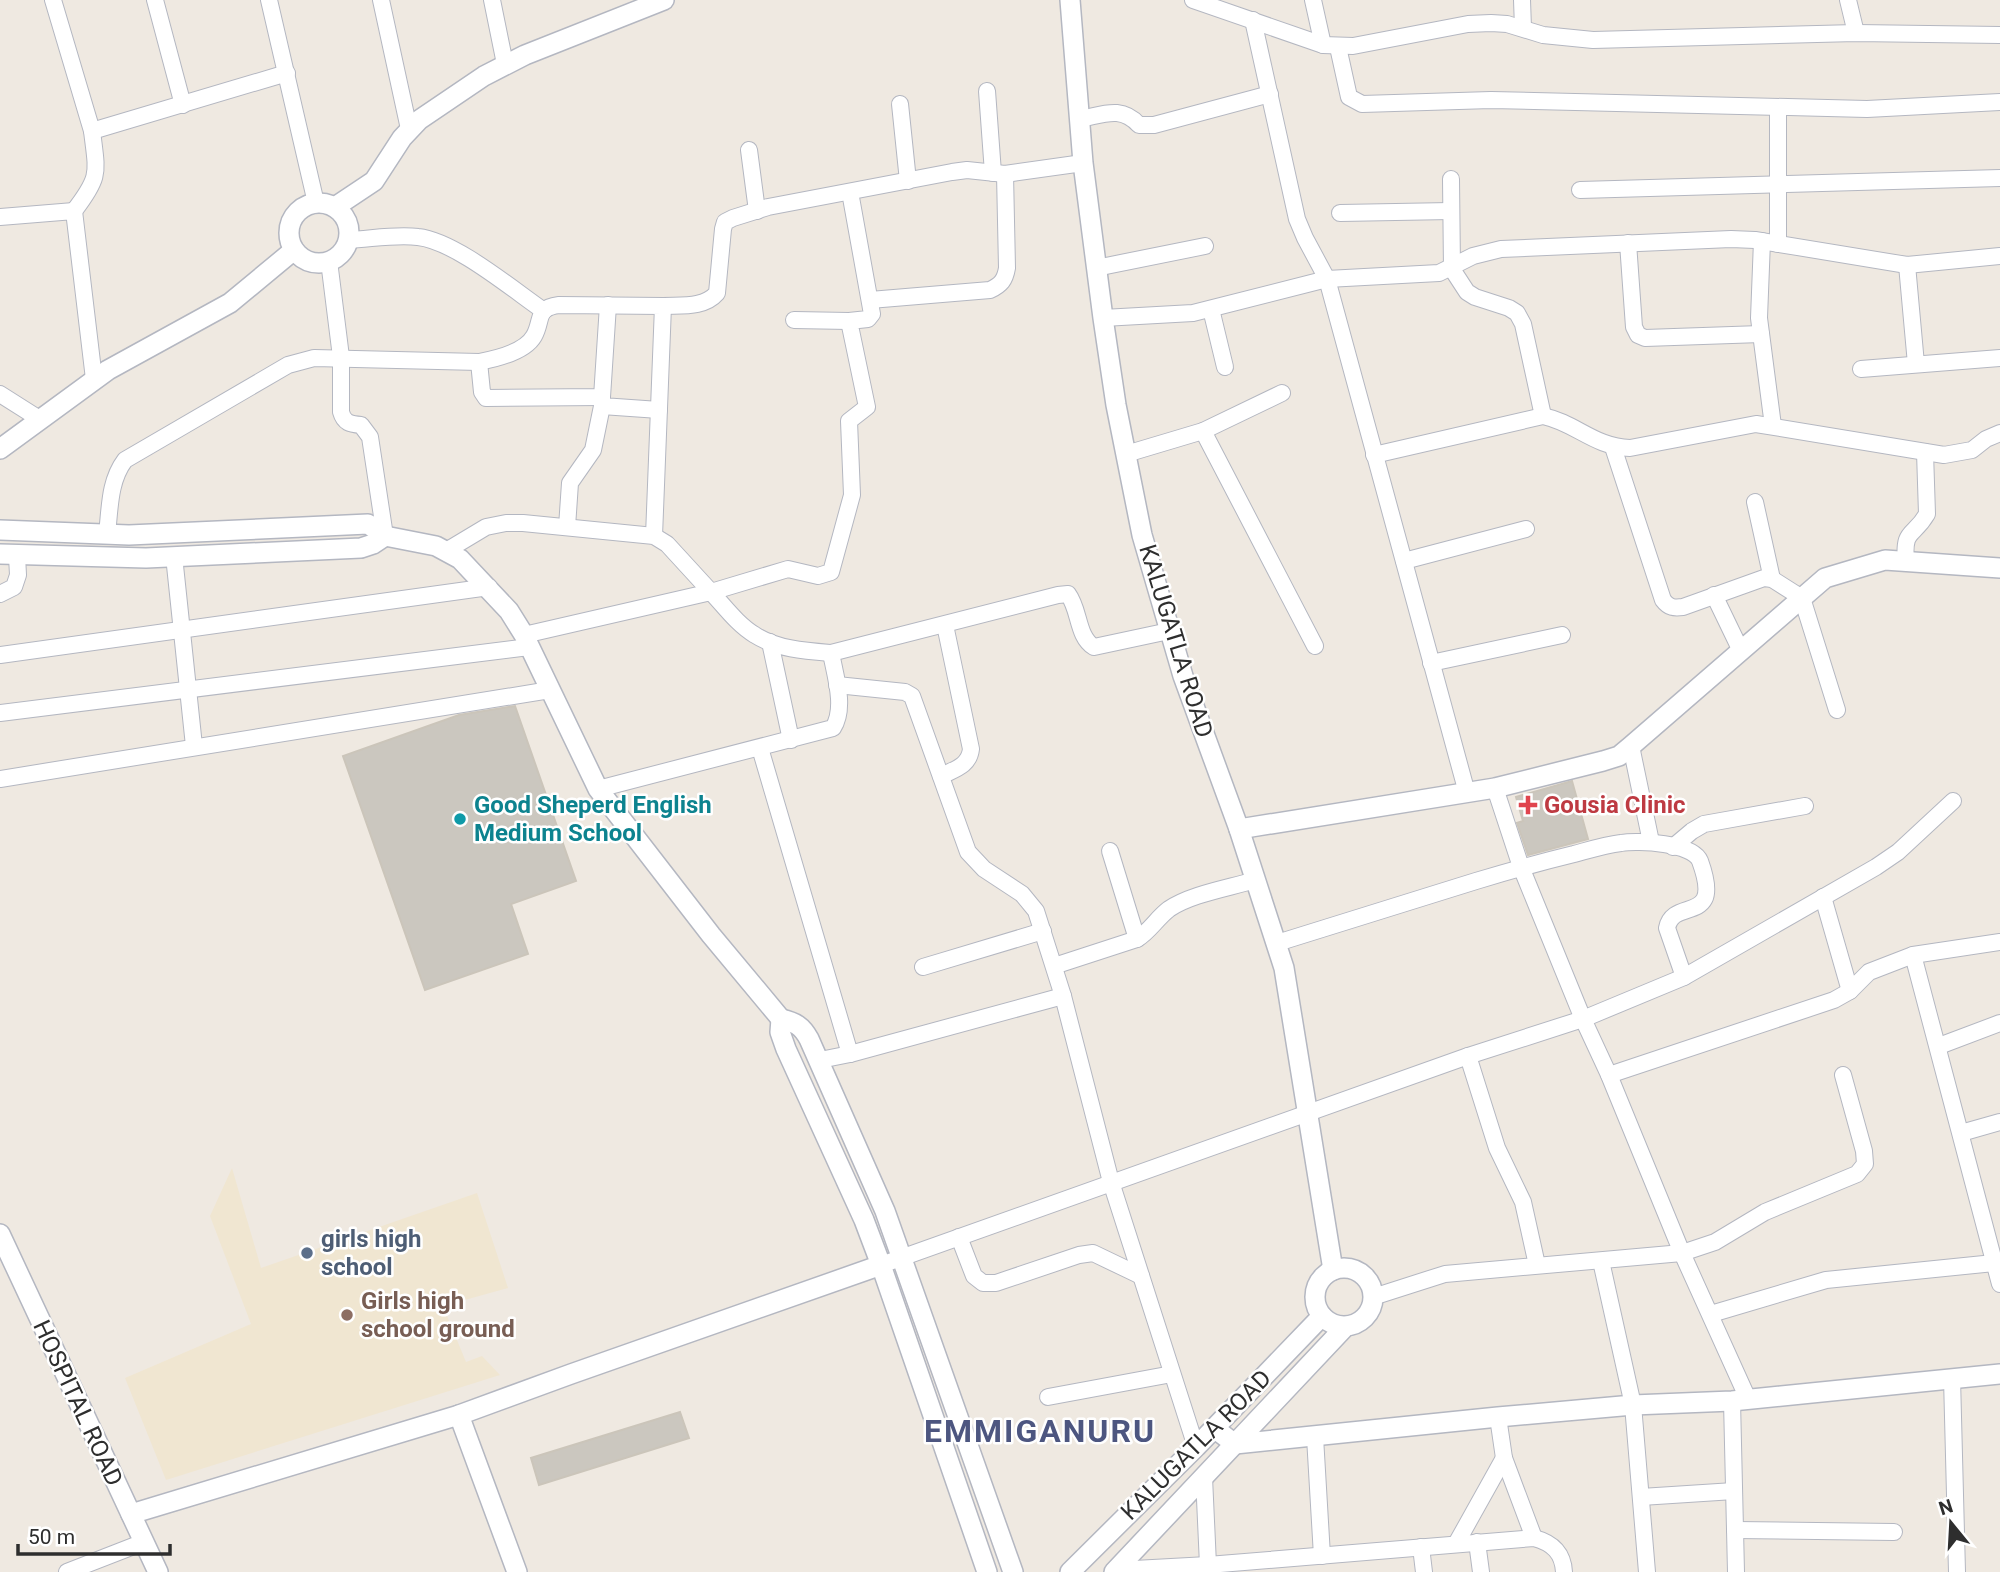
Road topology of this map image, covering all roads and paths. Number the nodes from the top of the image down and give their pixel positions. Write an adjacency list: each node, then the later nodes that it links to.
1 (52, 0): 27 (street)
2 (156, 0): 23 (street)
3 (269, 0): 18 (street)
4 (381, 0): 26 (street)
5 (492, 0): 17 (street)
6 (664, 0): 17 (street)
7 (1070, 0): 25 (street, KALUGATLA ROAD)
8 (1193, 0): 12 (street)
9 (1313, 0): 16 (street)
10 (1522, 0): 13 (street)
11 (1848, 0): 14 (street)
12 (1253, 20): 16 (street); 20 (street)
13 (1523, 28): 14 (street); 16 (street)
14 (1856, 33): 15 (street)
15 (2000, 35)
16 (1330, 46): 24 (street)
17 (505, 64): 26 (street)
18 (287, 73): 23 (street); 37 (street)
19 (987, 91): 30 (street)
20 (1270, 94): 25 (street); 53 (street)
21 (2000, 102): 24 (street)
22 (900, 104): 33 (street)
23 (183, 105): 27 (street)
24 (1778, 108): 34 (street)
25 (1079, 119): 29 (street, KALUGATLA ROAD)
26 (410, 129): 37 (street)
27 (92, 131): 38 (street)
28 (749, 150): 39 (street)
29 (1083, 163): 30 (street); 51 (street, KALUGATLA ROAD)
30 (999, 174): 33 (street); 54 (street)
31 (2000, 178): 34 (street)
32 (1451, 179): 40 (street)
33 (908, 181): 36 (street)
34 (1778, 185): 35 (street); 44 (street)
35 (1580, 190)
36 (850, 192): 39 (street); 54 (street)
37 (325, 205): 43 (street); 47 (street)
38 (74, 211): 42 (street); 69 (street)
39 (757, 211): 56 (street)
40 (1451, 211): 41 (street); 52 (street)
41 (1340, 213)
42 (0, 217)
43 (348, 240): 49 (street); 58 (street)
44 (1770, 242): 45 (street); 50 (street); 62 (street)
45 (1628, 243): 52 (street); 62 (street)
46 (1205, 246): 51 (street)
47 (294, 250): 49 (street); 69 (street)
48 (2000, 256): 50 (street)
49 (329, 261): 63 (street)
50 (1908, 265): 66 (street)
51 (1096, 268): 59 (street, KALUGATLA ROAD)
52 (1452, 268): 53 (street); 74 (street)
53 (1327, 279): 57 (street); 83 (street)
54 (870, 300): 61 (street)
55 (608, 306): 56 (street); 58 (street); 72 (street)
56 (663, 306): 73 (street)
57 (1211, 309): 59 (street); 67 (street)
58 (544, 310): 65 (street)
59 (1103, 318): 82 (street, KALUGATLA ROAD)
60 (794, 320): 61 (street)
61 (849, 321): 99 (street)
62 (1761, 334): 76 (street)
63 (341, 357): 65 (street); 88 (street); 89 (street)
64 (2000, 358): 66 (street)
65 (479, 362): 72 (street)
66 (1916, 364): 68 (street)
67 (1225, 367)
68 (1861, 369)
69 (94, 379): 75 (street)
70 (1282, 393): 77 (street)
71 (0, 394): 75 (street)
72 (602, 401): 73 (street); 85 (street)
73 (659, 410): 90 (street)
74 (1542, 416): 79 (street); 83 (street)
75 (41, 420): 80 (street)
76 (1773, 426): 79 (street); 81 (street)
77 (1203, 431): 82 (street); 109 (street)
78 (2000, 433): 81 (street)
79 (1613, 447): 101 (street)
80 (0, 448)
81 (1925, 452): 95 (street)
82 (1126, 454): 105 (street, KALUGATLA ROAD)
83 (1374, 455): 94 (street)
84 (1755, 502): 97 (street)
85 (567, 527): 90 (street); 91 (street)
86 (1526, 529): 94 (street)
87 (0, 530): 88 (street)
88 (107, 534): 89 (street)
89 (385, 536): 91 (street); 93 (street)
90 (654, 536): 99 (street)
91 (446, 551): 98 (street)
92 (8, 555): 93 (street); 100 (street)
93 (174, 556): 104 (street)
94 (1404, 561): 113 (street)
95 (1906, 562): 96 (street); 102 (street)
96 (2000, 568)
97 (1772, 579): 101 (street); 102 (street)
98 (489, 587): 104 (street); 107 (street)
99 (711, 592): 107 (street); 108 (street)
100 (0, 594)
101 (1714, 595): 110 (street)
102 (1802, 598): 110 (street); 117 (street)
103 (945, 625): 105 (street); 111 (street); 123 (street)
104 (180, 630): 112 (street); 115 (street)
105 (1169, 631): 130 (street, KALUGATLA ROAD)
106 (1562, 635): 113 (street)
107 (527, 641): 115 (street); 116 (street)
108 (770, 642): 111 (street); 119 (street)
109 (1315, 646)
110 (1741, 651): 121 (street)
111 (831, 653): 114 (street)
112 (0, 655)
113 (1431, 663): 127 (street)
114 (837, 685): 119 (street); 123 (street)
115 (187, 689): 118 (street); 120 (street)
116 (550, 690): 120 (street); 126 (street)
117 (1837, 710)
118 (0, 713)
119 (791, 740): 122 (street)
120 (194, 746): 124 (street)
121 (1631, 746): 125 (street); 131 (street)
122 (760, 748): 126 (street); 151 (street)
123 (941, 776): 137 (street)
124 (0, 779)
125 (1495, 788): 127 (street); 134 (street)
126 (598, 789): 147 (street)
127 (1467, 793): 130 (street)
128 (1953, 801): 136 (street)
129 (1805, 806): 132 (street)
130 (1239, 829): 135 (street, KALUGATLA ROAD)
131 (1651, 842): 132 (street); 134 (street)
132 (1673, 847): 144 (street)
133 (1110, 851): 138 (street)
134 (1521, 867): 140 (street); 148 (street)
135 (1255, 880): 138 (street); 140 (street, KALUGATLA ROAD)
136 (1823, 897): 144 (street); 145 (street)
137 (1043, 931): 142 (street); 143 (street)
138 (1137, 940): 142 (street)
139 (2000, 942): 141 (street)
140 (1277, 943): 156 (street, KALUGATLA ROAD)
141 (1913, 955): 145 (street); 150 (street)
142 (1054, 966): 146 (street)
143 (923, 967)
144 (1684, 977): 148 (street)
145 (1850, 991): 154 (street)
146 (1063, 996): 151 (street); 159 (street)
147 (781, 1019): 153 (street); 167 (street)
148 (1583, 1019): 152 (street); 154 (street)
149 (2000, 1023): 150 (street)
150 (1939, 1046): 158 (street)
151 (850, 1055): 153 (street)
152 (1468, 1056): 156 (street); 168 (street)
153 (820, 1060): 164 (street)
154 (1609, 1075): 163 (street)
155 (1843, 1075): 163 (street)
156 (1308, 1115): 159 (street); 169 (street, KALUGATLA ROAD)
157 (2000, 1122): 158 (street)
158 (1961, 1133): 160 (street)
159 (1111, 1182): 162 (street); 170 (street)
160 (1992, 1223): 166 (street)
161 (0, 1234): 192 (street, HOSPITAL ROAD)
162 (959, 1237): 164 (street); 170 (street)
163 (1682, 1253): 165 (street); 173 (street)
164 (902, 1258): 167 (street); 207 (street)
165 (1601, 1261): 168 (street); 181 (street)
166 (1994, 1263): 171 (street); 173 (street)
167 (881, 1265): 182 (street); 206 (street)
168 (1537, 1265): 172 (street)
169 (1333, 1270): 172 (street); 174 (street)
170 (1141, 1276): 176 (street)
171 (2000, 1284)
172 (1373, 1297): 175 (street, KALUGATLA ROAD)
173 (1711, 1314): 180 (street)
174 (1322, 1316): 175 (street); 184 (street, KALUGATLA ROAD)
175 (1345, 1326): 186 (street, KALUGATLA ROAD)
176 (1172, 1374): 179 (street); 187 (street)
177 (2000, 1374): 178 (street)
178 (1952, 1378): 180 (street); 214 (street)
179 (1048, 1397)
180 (1740, 1400): 181 (street); 190 (street)
181 (1633, 1405): 183 (street); 191 (street)
182 (459, 1415): 192 (street); 205 (street)
183 (1498, 1417): 185 (street); 188 (street)
184 (1214, 1428): 186 (street); 187 (street, KALUGATLA ROAD)
185 (1315, 1437): 186 (street); 200 (street)
186 (1235, 1444): 189 (street, KALUGATLA ROAD)
187 (1196, 1447): 208 (street, KALUGATLA ROAD)
188 (1504, 1458): 195 (street); 198 (street)
189 (1204, 1477): 201 (street); 202 (street, KALUGATLA ROAD)
190 (1734, 1491): 191 (street); 193 (street)
191 (1641, 1497): 212 (street)
192 (131, 1514): 196 (street, HOSPITAL ROAD)
193 (1735, 1531): 194 (street); 213 (street)
194 (1894, 1532)
195 (1534, 1538): 197 (street); 211 (street)
196 (144, 1542): 203 (street); 204 (street, HOSPITAL ROAD)
197 (1477, 1542): 198 (street); 210 (street)
198 (1456, 1544): 199 (street)
199 (1421, 1547): 200 (street); 209 (street)
200 (1322, 1556): 201 (street)
201 (1208, 1565): 202 (street)
202 (1115, 1571)
203 (67, 1572)
204 (158, 1572)
205 (517, 1572)
206 (987, 1572)
207 (1013, 1572)
208 (1070, 1572)
209 (1424, 1572)
210 (1480, 1572)
211 (1564, 1572)
212 (1647, 1572)
213 (1737, 1572)
214 (1957, 1572)

